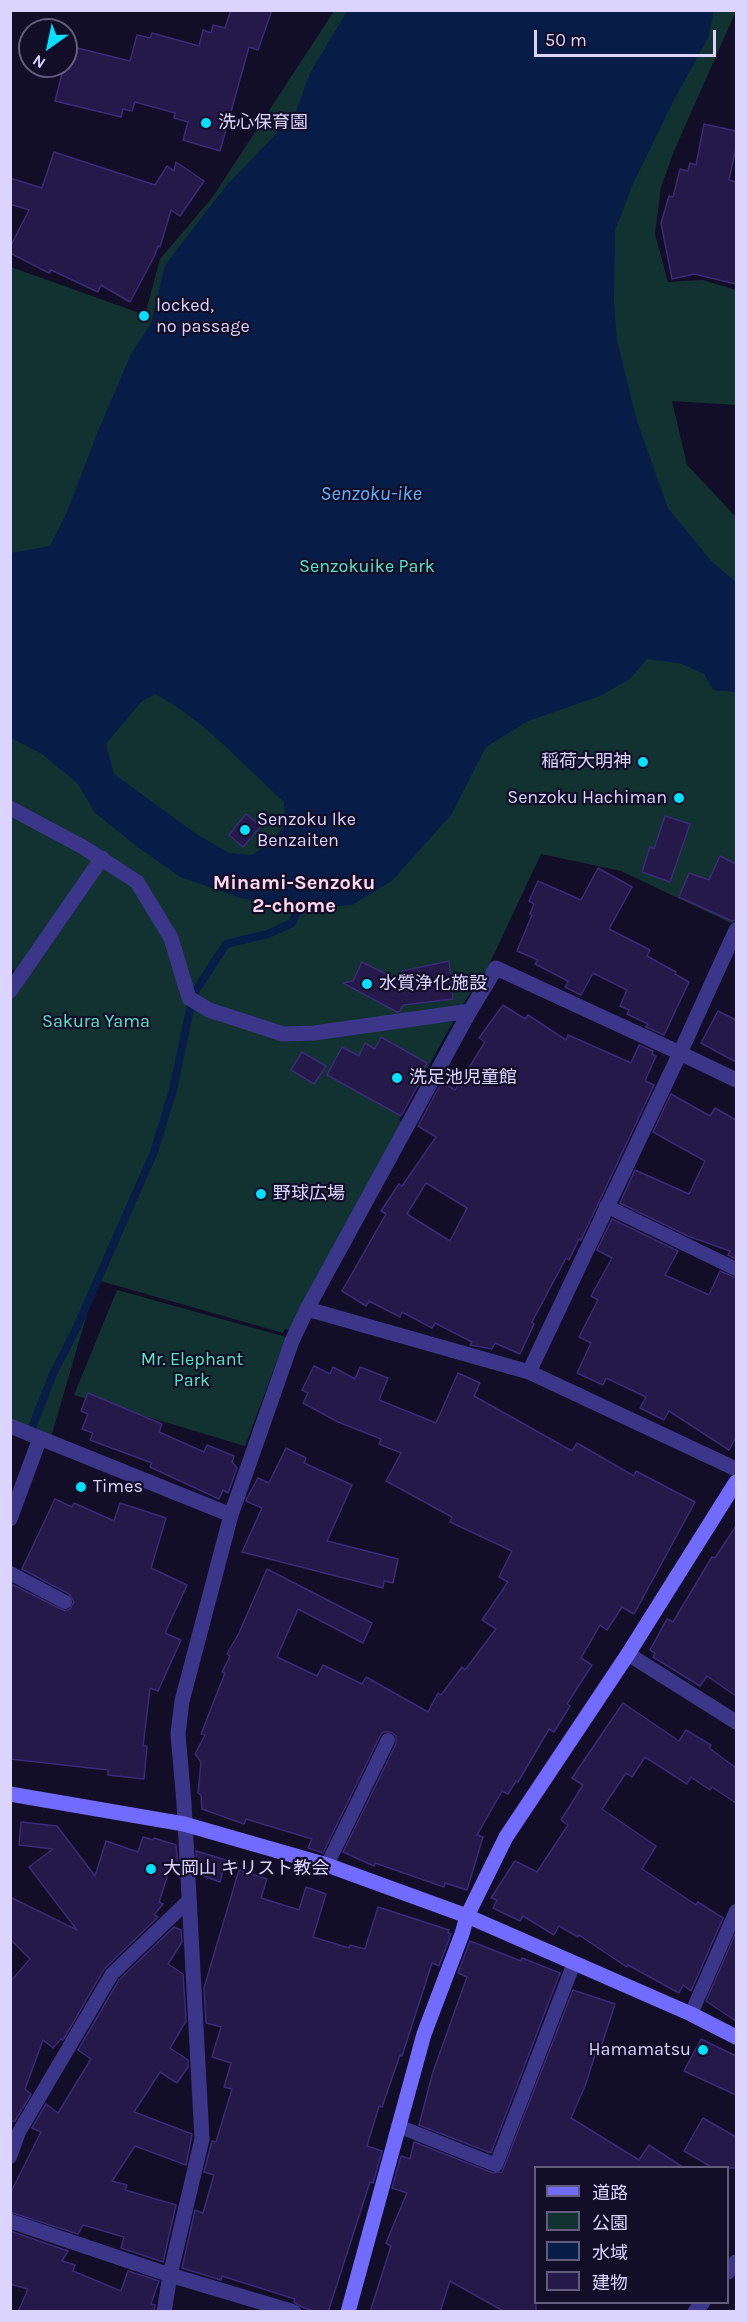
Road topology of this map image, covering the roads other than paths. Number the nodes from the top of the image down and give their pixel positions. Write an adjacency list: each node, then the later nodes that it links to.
1 (10, 808): 2 (street)
2 (102, 858): 4 (street); 5 (street)
3 (736, 930): 6 (street)
4 (10, 991)
5 (470, 1011): 6 (street); 10 (street)
6 (680, 1053): 7 (street); 8 (street)
7 (736, 1080)
8 (606, 1206): 9 (lane); 11 (street)
9 (736, 1269)
10 (307, 1309): 11 (street); 16 (street)
11 (529, 1372): 14 (street)
12 (10, 1426): 13 (street)
13 (40, 1438): 16 (street); 17 (street)
14 (736, 1469)
15 (736, 1482): 20 (street)
16 (231, 1515): 24 (street)
17 (10, 1519)
18 (10, 1573): 19 (lane)
19 (65, 1602)
20 (628, 1654): 21 (street); 28 (street)
21 (736, 1722)
22 (388, 1740): 25 (lane)
23 (10, 1794): 24 (street)
24 (184, 1824): 25 (street); 26 (street)
25 (327, 1865): 28 (street)
26 (189, 1899): 33 (lane); 35 (street)
27 (736, 1911): 30 (lane)
28 (467, 1916): 29 (street); 32 (street)
29 (574, 1963): 30 (street); 32 (lane)
30 (691, 2014): 31 (street)
31 (736, 2037)
32 (398, 2126): 38 (street)
33 (10, 2157)
34 (10, 2221): 35 (street)
35 (170, 2275): 36 (street); 37 (street)
36 (164, 2312)
37 (294, 2312)
38 (348, 2312)

